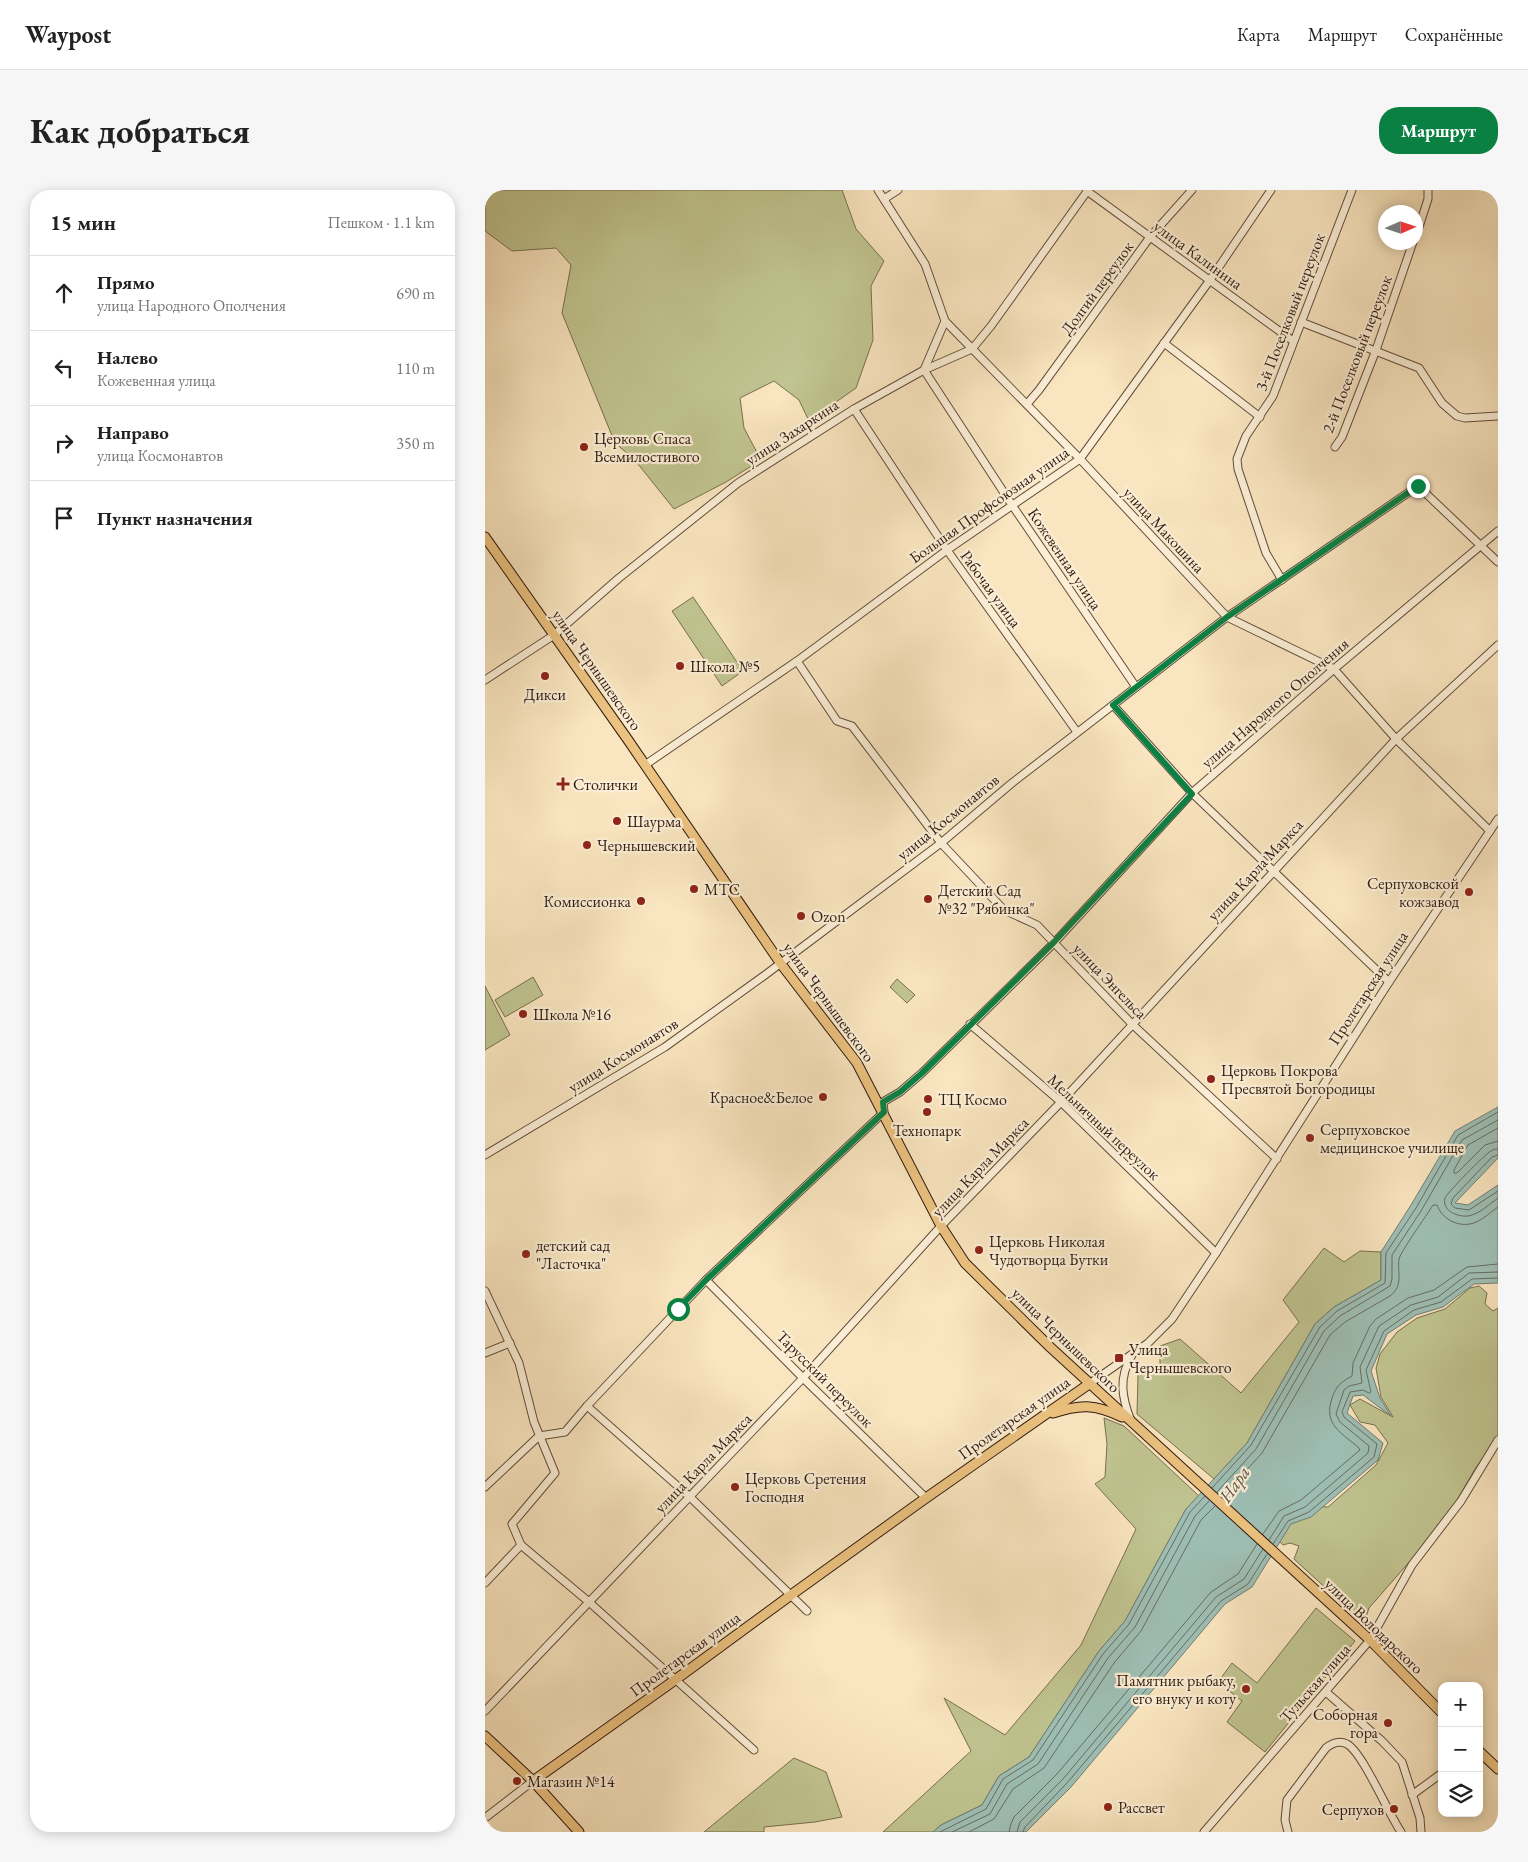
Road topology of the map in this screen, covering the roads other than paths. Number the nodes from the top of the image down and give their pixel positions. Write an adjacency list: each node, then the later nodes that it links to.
1 (878, 190): 8 (street, улица Макошина)
2 (898, 190): 8 (street)
3 (1191, 190): 10 (street, Долгий переулок)
4 (1271, 190): 12 (street, Большая Профсоюзная улица)
5 (1352, 190): 14 (street, 3-й Поселковый переулок)
6 (1428, 190): 9 (street)
7 (1087, 191): 10 (street, улица Калинина); 17 (street, улица Захаркина)
8 (884, 199): 13 (street, улица Макошина)
9 (1423, 215)
10 (1150, 237): 12 (street, улица Калинина); 20 (street, Долгий переулок)
11 (1410, 250): 18 (street, 2-й Поселковый переулок)
12 (1209, 280): 15 (street, улица Калинина); 16 (street, Большая Профсоюзная улица)
13 (945, 321): 17 (street, улица Макошина); 19 (street)
14 (1301, 322): 15 (street, 3-й Поселковый переулок); 18 (street)
15 (1293, 340): 23 (street, 3-й Поселковый переулок)
16 (1164, 343): 23 (street); 25 (street, Большая Профсоюзная улица)
17 (971, 349): 19 (street, улица Захаркина); 20 (street, улица Макошина)
18 (1376, 350): 22 (street); 24 (street, 2-й Поселковый переулок)
19 (924, 370): 21 (street, улица Захаркина); 26 (street, Кожевенная улица)
20 (1027, 404): 25 (street, улица Макошина)
21 (854, 409): 30 (street, Рабочая улица); 34 (street, улица Захаркина)
22 (1498, 416)
23 (1260, 417): 32 (street, 3-й Поселковый переулок)
24 (1335, 448)
25 (1080, 459): 26 (street, Большая Профсоюзная улица); 33 (street, улица Макошина)
26 (1012, 505): 30 (street, Большая Профсоюзная улица); 39 (street, Кожевенная улица)
27 (1498, 532): 29 (street, улица Народного Ополчения)
28 (485, 537): 34 (main road, улица Чернышевского)
29 (1482, 546): 31 (street); 32 (street, улица Космонавтов); 37 (street, улица Народного Ополчения)
30 (947, 550): 36 (street, Большая Профсоюзная улица); 41 (street, Рабочая улица)
31 (1498, 562)
32 (1282, 580): 33 (street, улица Космонавтов)
33 (1227, 617): 37 (street, улица Макошина); 39 (street, улица Космонавтов)
34 (554, 635): 38 (street, улица Захаркина); 43 (main road, улица Чернышевского)
35 (1498, 645): 42 (street, улица Карла Маркса)
36 (797, 661): 43 (street, Большая Профсоюзная улица); 47 (street, улица Энгельса)
37 (1334, 669): 42 (street, улица Макошина); 44 (street, улица Народного Ополчения)
38 (485, 680)
39 (1136, 687): 40 (street, улица Космонавтов)
40 (1113, 705): 41 (street, улица Космонавтов); 44 (street)
41 (1077, 732): 47 (street, улица Космонавтов)
42 (1396, 739): 46 (street, улица Макошина); 48 (street, улица Карла Маркса)
43 (645, 765): 50 (main road, улица Чернышевского)
44 (1192, 794): 48 (street); 49 (street, улица Народного Ополчения)
45 (1498, 819): 46 (street, Пролетарская улица)
46 (1490, 831): 51 (street, Пролетарская улица)
47 (941, 843): 49 (street, улица Энгельса); 50 (street, улица Космонавтов)
48 (1273, 872): 51 (street); 53 (street, улица Карла Маркса)
49 (1054, 942): 52 (street, улица Народного Ополчения); 53 (street, улица Энгельса)
50 (781, 964): 55 (main road, улица Чернышевского); 56 (street, улица Космонавтов)
51 (1389, 982): 57 (street, Пролетарская улица)
52 (970, 1024): 54 (street, Мельничный переулок); 55 (street, улица Народного Ополчения)
53 (1132, 1024): 54 (street, улица Карла Маркса); 57 (street, улица Энгельса)
54 (1061, 1102): 58 (street, улица Карла Маркса); 59 (street, Мельничный переулок)
55 (884, 1112): 58 (main road, улица Чернышевского); 60 (street, улица Народного Ополчения)
56 (485, 1155)
57 (1277, 1159): 59 (street, Пролетарская улица)
58 (941, 1226): 65 (street, улица Карла Маркса); 66 (main road, улица Чернышевского)
59 (1216, 1253): 63 (street, Пролетарская улица)
60 (706, 1280): 65 (street, Тарусский переулок); 67 (street, улица Народного Ополчения)
61 (485, 1291): 62 (street)
62 (510, 1342): 64 (street); 70 (street)
63 (1134, 1353): 66 (street, Пролетарская улица); 69 (street)
64 (485, 1354)
65 (803, 1378): 74 (street, улица Карла Маркса); 75 (street, Тарусский переулок)
66 (1089, 1384): 68 (main road, Пролетарская улица); 69 (main road, улица Чернышевского)
67 (587, 1406): 70 (street, улица Народного Ополчения); 74 (street)
68 (1043, 1416): 69 (main road); 75 (main road, Пролетарская улица)
69 (1131, 1422): 72 (main road, улица Чернышевского)
70 (539, 1436): 73 (street); 76 (street)
71 (1498, 1440): 81 (street, Тульская улица)
72 (1194, 1480): 81 (main road, улица Володарского)
73 (485, 1486)
74 (690, 1496): 78 (street); 79 (street, улица Карла Маркса)
75 (926, 1498): 78 (main road, Пролетарская улица)
76 (521, 1545): 77 (street); 79 (street)
77 (485, 1583)
78 (791, 1594): 80 (street); 82 (main road, Пролетарская улица)
79 (589, 1602): 82 (street); 85 (street, улица Карла Маркса)
80 (807, 1611)
81 (1370, 1640): 83 (street, Тульская улица); 84 (main road, улица Володарского)
82 (675, 1680): 87 (street); 91 (main road, Пролетарская улица)
83 (1326, 1692): 92 (street); 95 (street, Тульская улица)
84 (1438, 1709)
85 (485, 1712)
86 (485, 1736): 91 (main road)
87 (754, 1750)
88 (1483, 1755): 89 (main road)
89 (1498, 1769)
90 (1438, 1775): 92 (street)
91 (533, 1781): 93 (street, Пролетарская улица); 94 (main road)
92 (1413, 1795): 98 (street)
93 (485, 1818)
94 (579, 1832)
95 (1204, 1832)
96 (1288, 1832): 97 (street)
97 (1401, 1832)
98 (1421, 1832)

